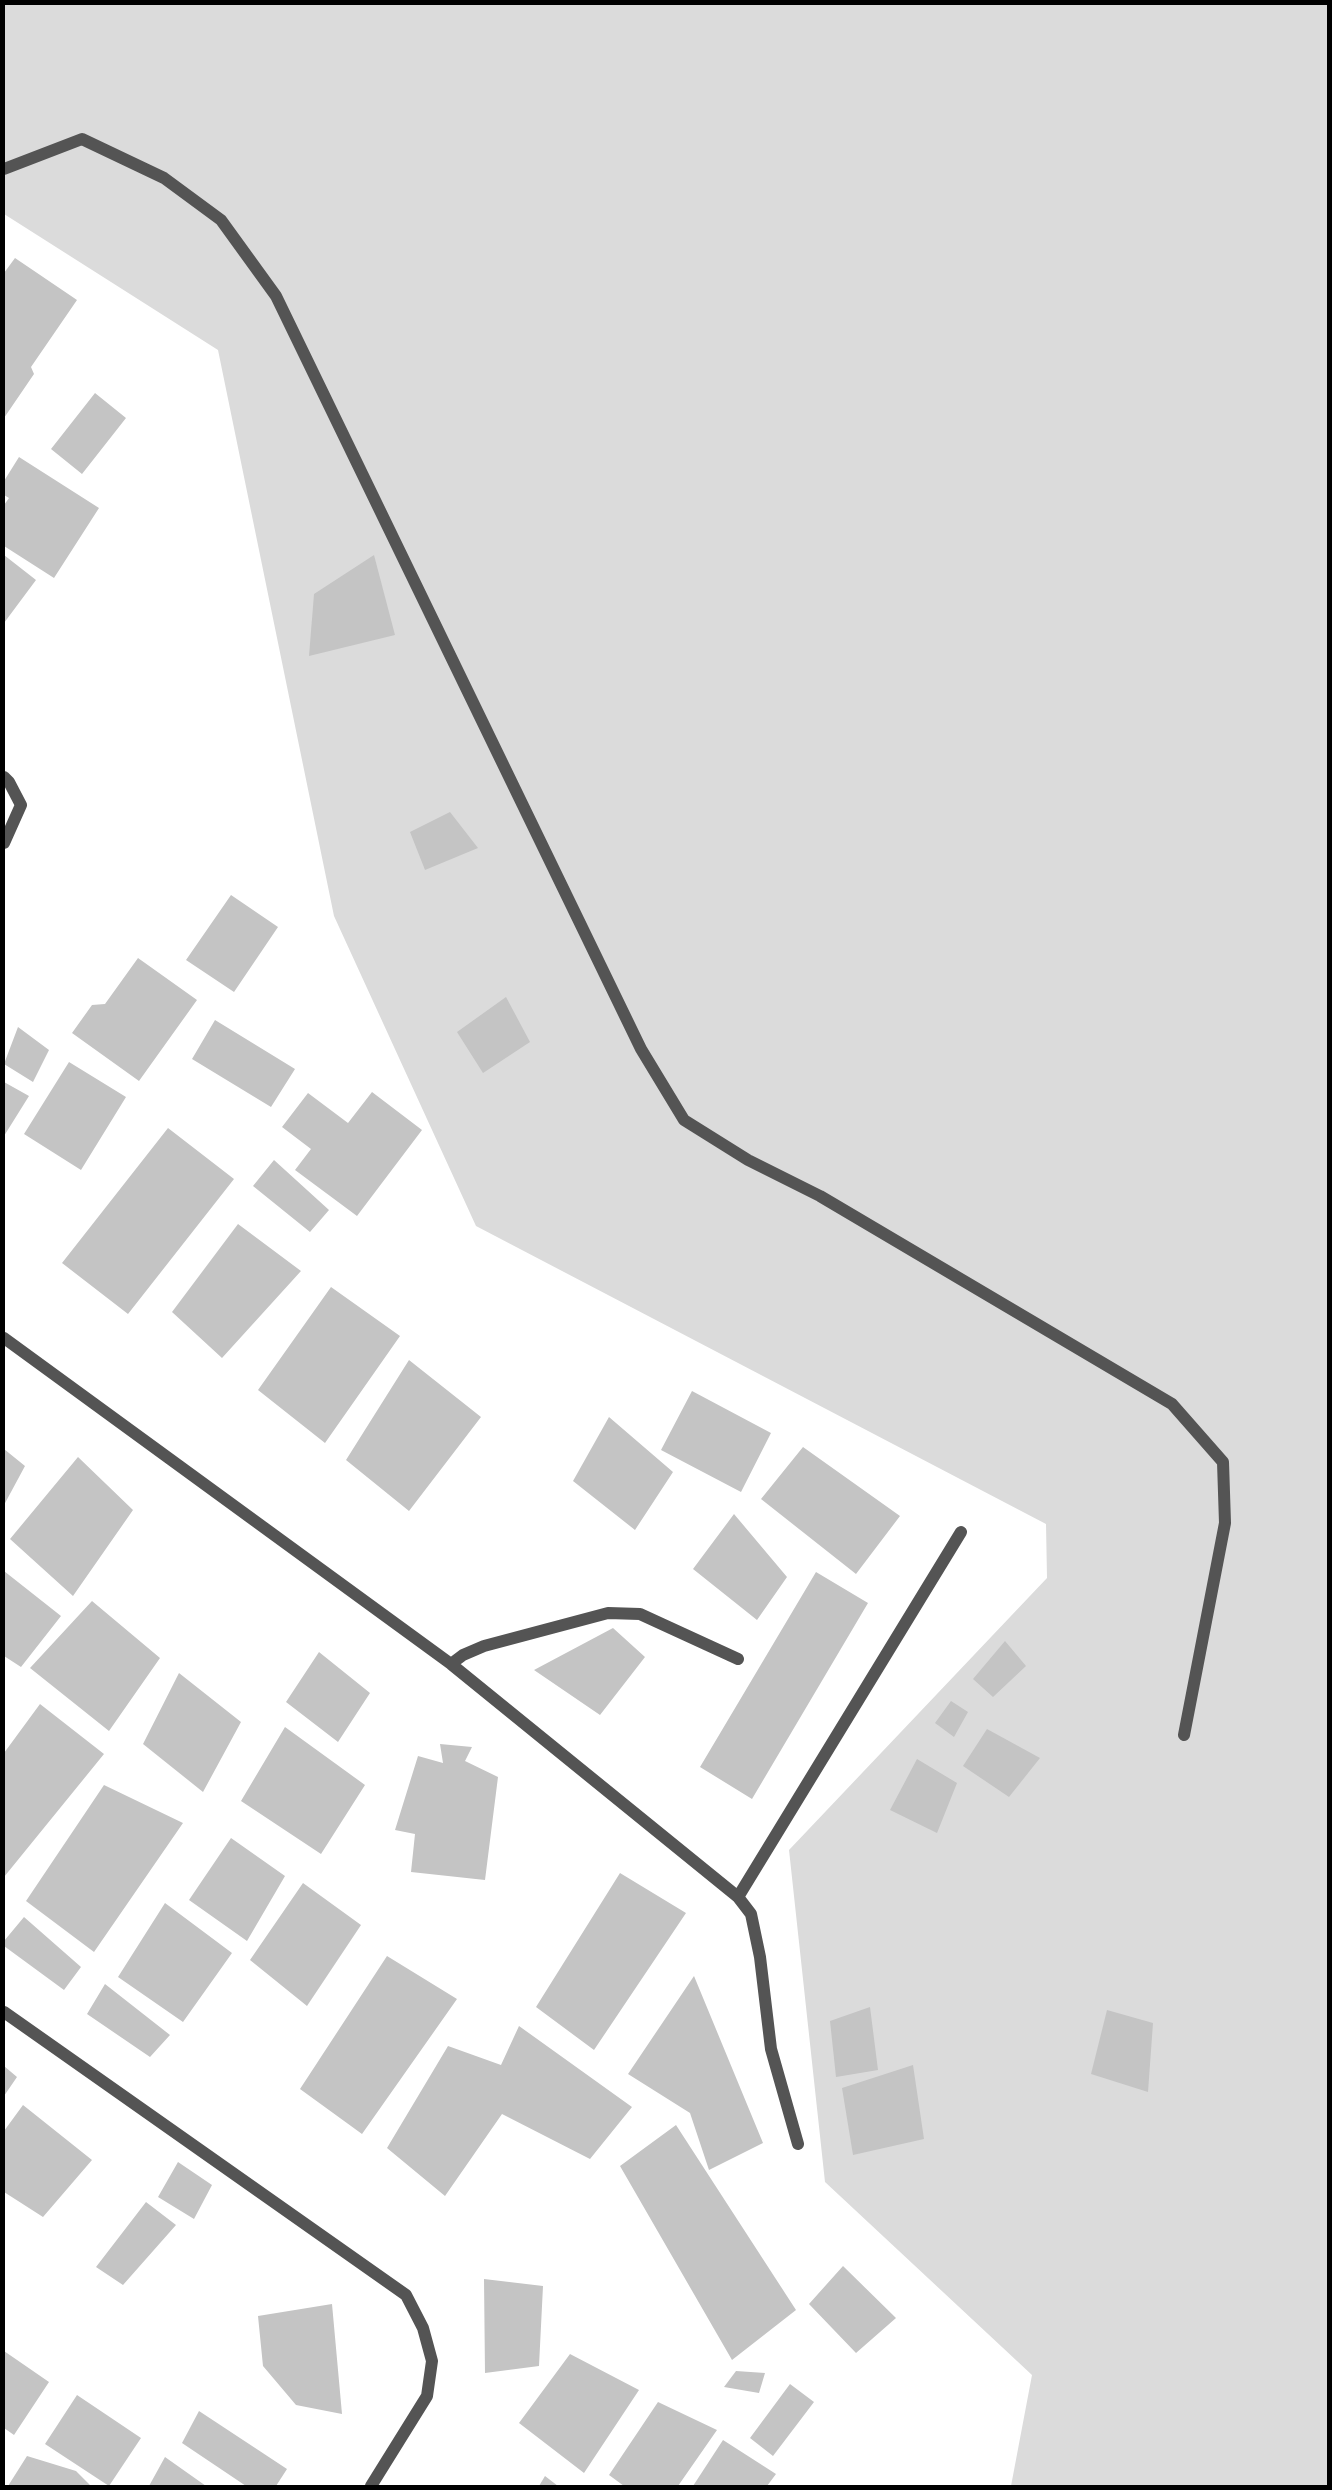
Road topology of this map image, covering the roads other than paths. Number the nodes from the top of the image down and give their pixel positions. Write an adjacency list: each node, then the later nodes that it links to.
1 (4, 169): 8 (street)
2 (4, 778): 3 (street)
3 (4, 844)
4 (4, 1338): 7 (street)
5 (961, 1532): 9 (street)
6 (738, 1659): 7 (street)
7 (451, 1664): 9 (street)
8 (1184, 1735)
9 (738, 1897): 11 (street)
10 (4, 2012): 12 (street)
11 (798, 2144)
12 (371, 2486)

